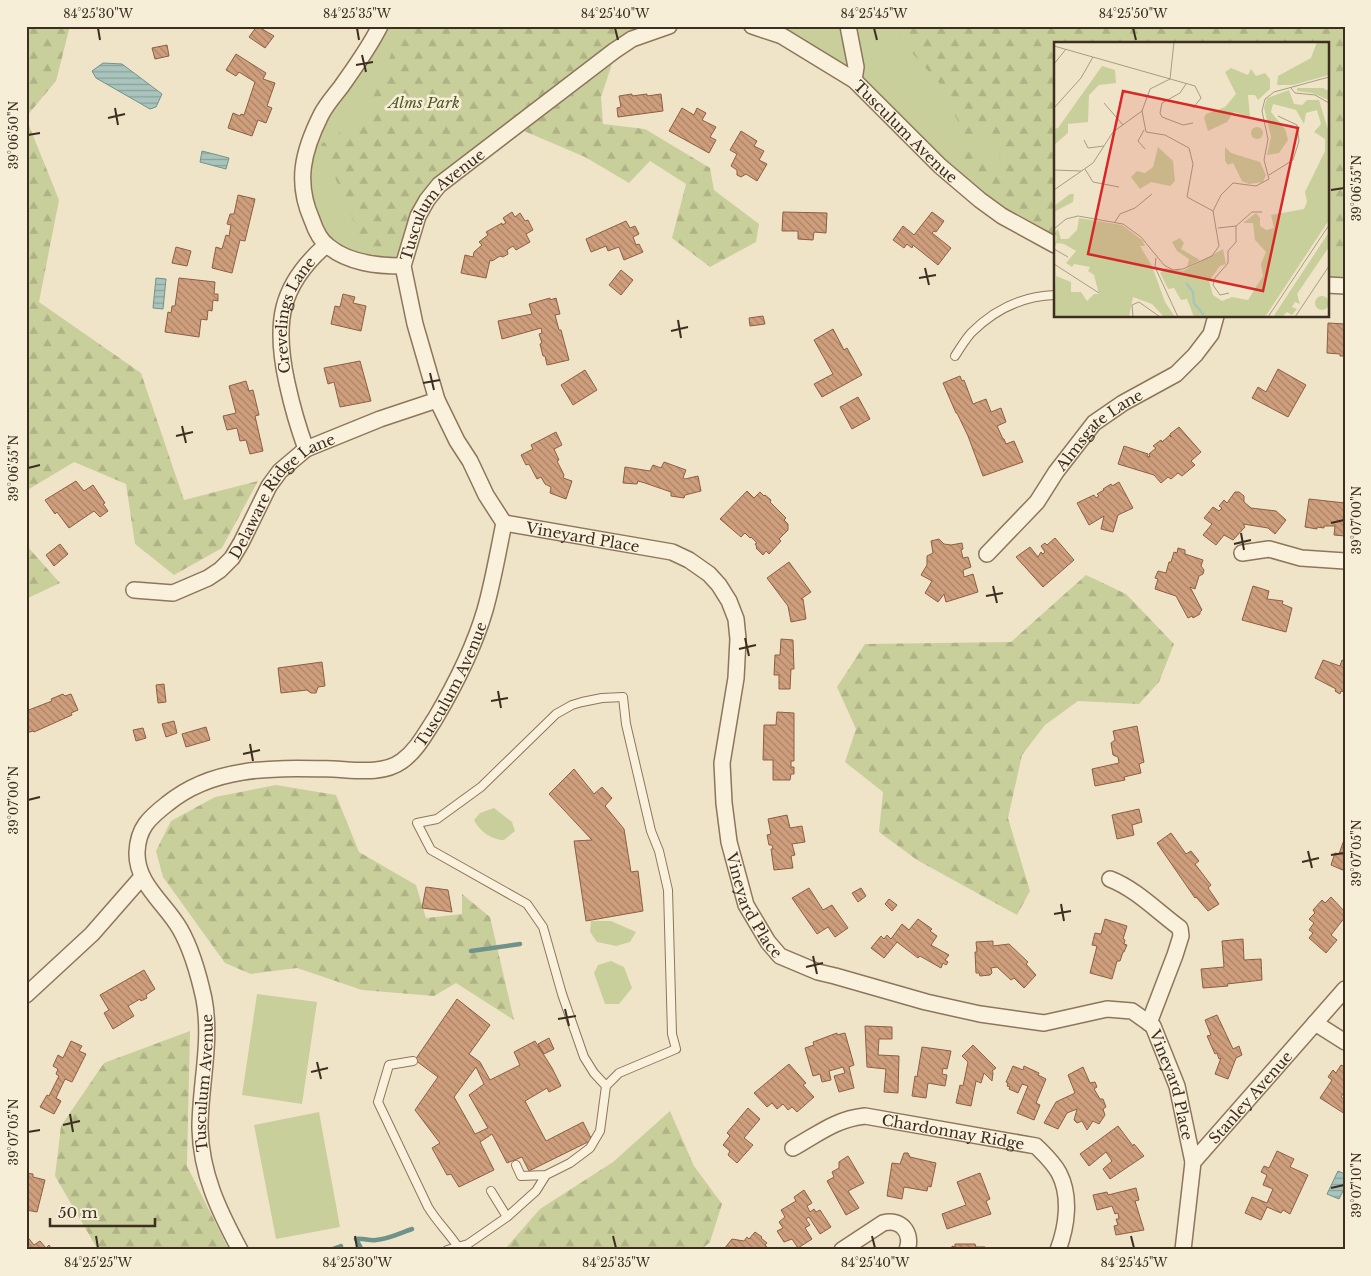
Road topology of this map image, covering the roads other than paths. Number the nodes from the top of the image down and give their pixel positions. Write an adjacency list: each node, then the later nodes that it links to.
1 (380, 26): 7 (street)
2 (669, 26): 8 (street, Tusculum Avenue)
3 (752, 26): 5 (street, Tusculum Avenue)
4 (848, 26): 5 (street)
5 (854, 80): 6 (street, Tusculum Avenue)
6 (1054, 244)
7 (326, 245): 8 (street); 15 (street, Crevelings Lane)
8 (403, 266): 14 (street, Tusculum Avenue)
9 (1328, 285): 10 (street)
10 (1345, 286)
11 (1054, 295): 13 (lane)
12 (1215, 318): 18 (street, Almsgate Lane)
13 (955, 356)
14 (437, 400): 15 (street, Delaware Ridge Lane); 16 (street, Tusculum Avenue)
15 (306, 449): 20 (street, Delaware Ridge Lane)
16 (504, 523): 21 (street, Tusculum Avenue); 25 (street, Vineyard Place)
17 (1242, 553): 19 (street)
18 (987, 554)
19 (1345, 562)
20 (134, 590)
21 (142, 878): 24 (street); 37 (street, Tusculum Avenue)
22 (1110, 879): 25 (street)
23 (1345, 989): 26 (street, Stanley Avenue)
24 (26, 995)
25 (1150, 1023): 31 (street, Vineyard Place)
26 (1315, 1023): 27 (street); 31 (street, Stanley Avenue)
27 (1345, 1042)
28 (413, 1061): 36 (lane)
29 (606, 1086): 29 (lane); 33 (lane)
30 (793, 1148): 41 (street, Chardonnay Ridge)
31 (1193, 1162): 42 (street)
32 (516, 1165): 33 (lane)
33 (546, 1175): 35 (lane)
34 (491, 1191): 35 (lane)
35 (507, 1217): 36 (lane)
36 (458, 1247): 38 (lane)
37 (240, 1250)
38 (447, 1250)
39 (842, 1250): 40 (street)
40 (907, 1250)
41 (1058, 1250)
42 (1183, 1250)

